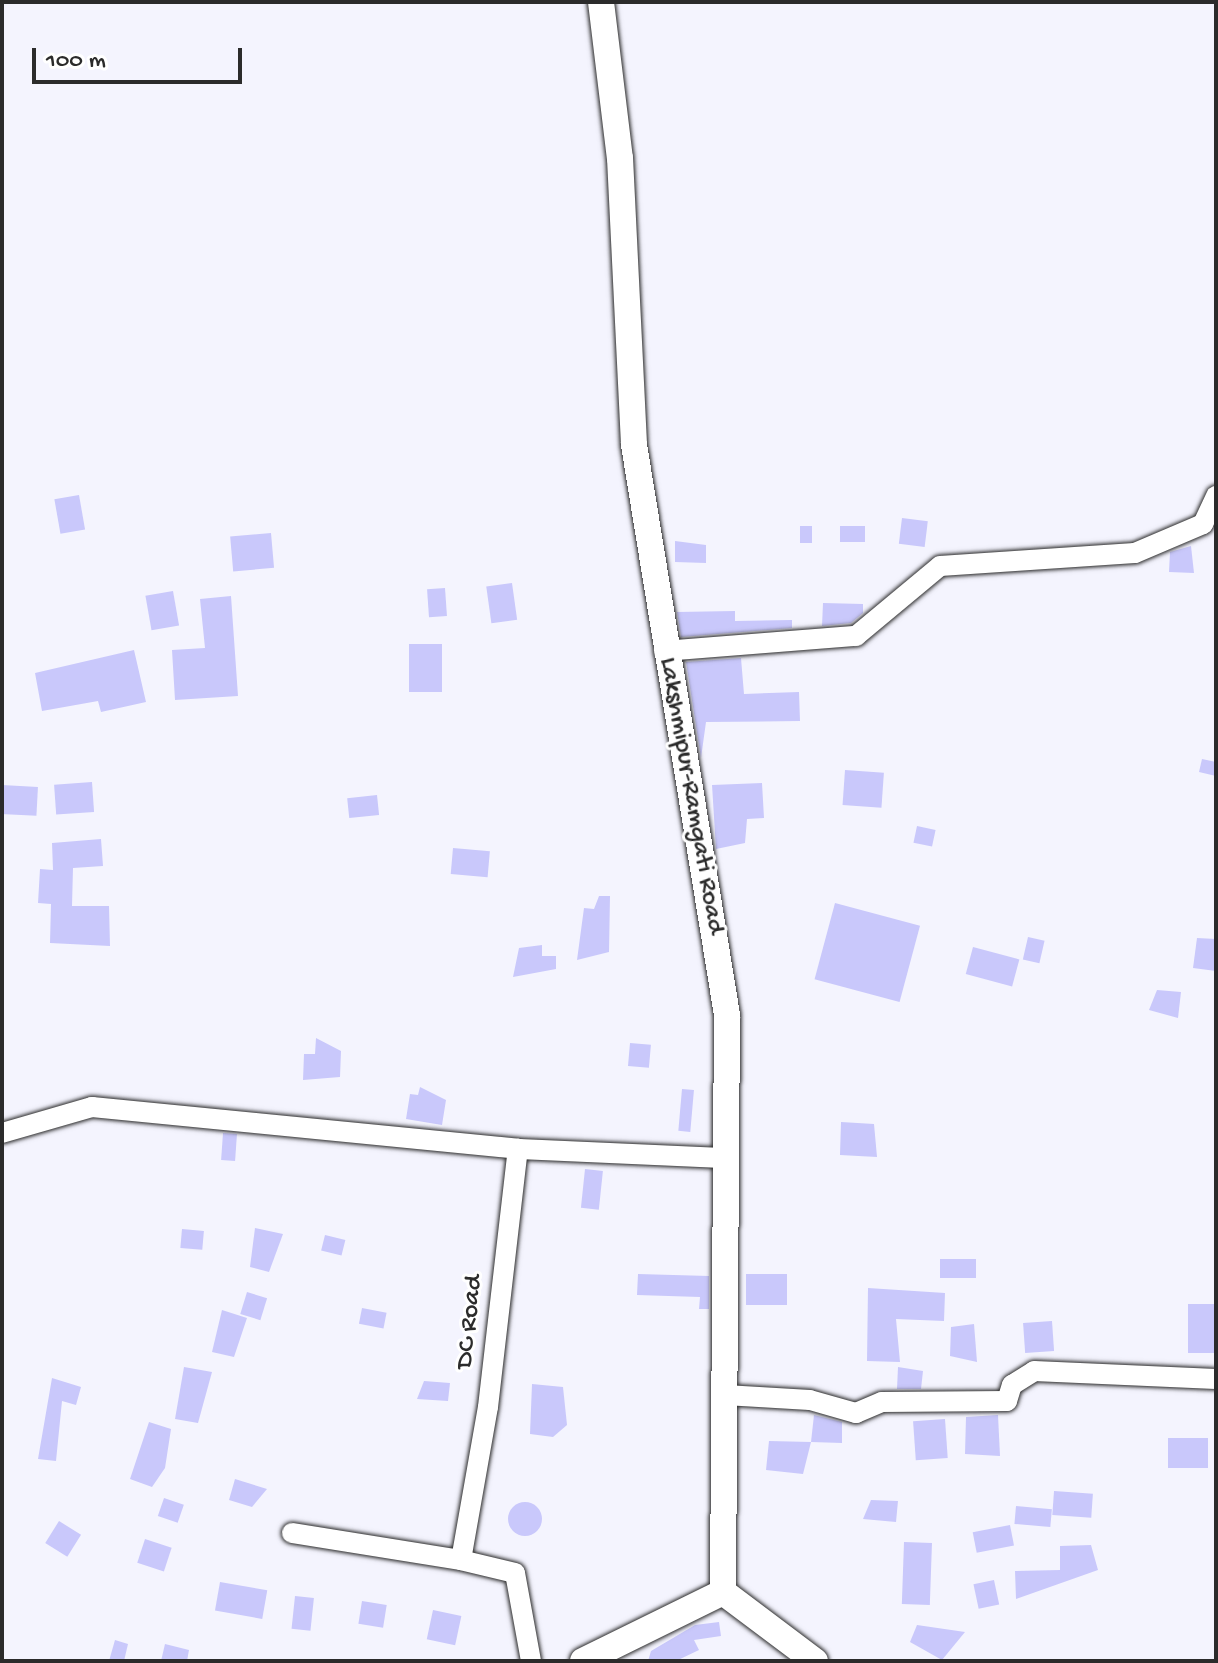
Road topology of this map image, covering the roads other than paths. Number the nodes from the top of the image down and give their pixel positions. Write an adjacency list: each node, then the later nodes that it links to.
1 (601, 2): 3 (main road, Lakshmipur-Ramgati Road)
2 (1216, 496): 3 (street)
3 (664, 651): 6 (main road, Lakshmipur-Ramgati Road)
4 (2, 1133): 5 (street)
5 (518, 1149): 6 (street); 10 (street, DC Road)
6 (724, 1158): 8 (main road, Lakshmipur-Ramgati Road)
7 (1216, 1379): 8 (street)
8 (725, 1395): 11 (main road, Lakshmipur-Ramgati Road)
9 (292, 1533): 10 (street)
10 (461, 1560): 13 (street)
11 (723, 1592): 12 (main road); 15 (main road)
12 (622, 1652): 14 (main road)
13 (531, 1661)
14 (583, 1661)
15 (815, 1661)

